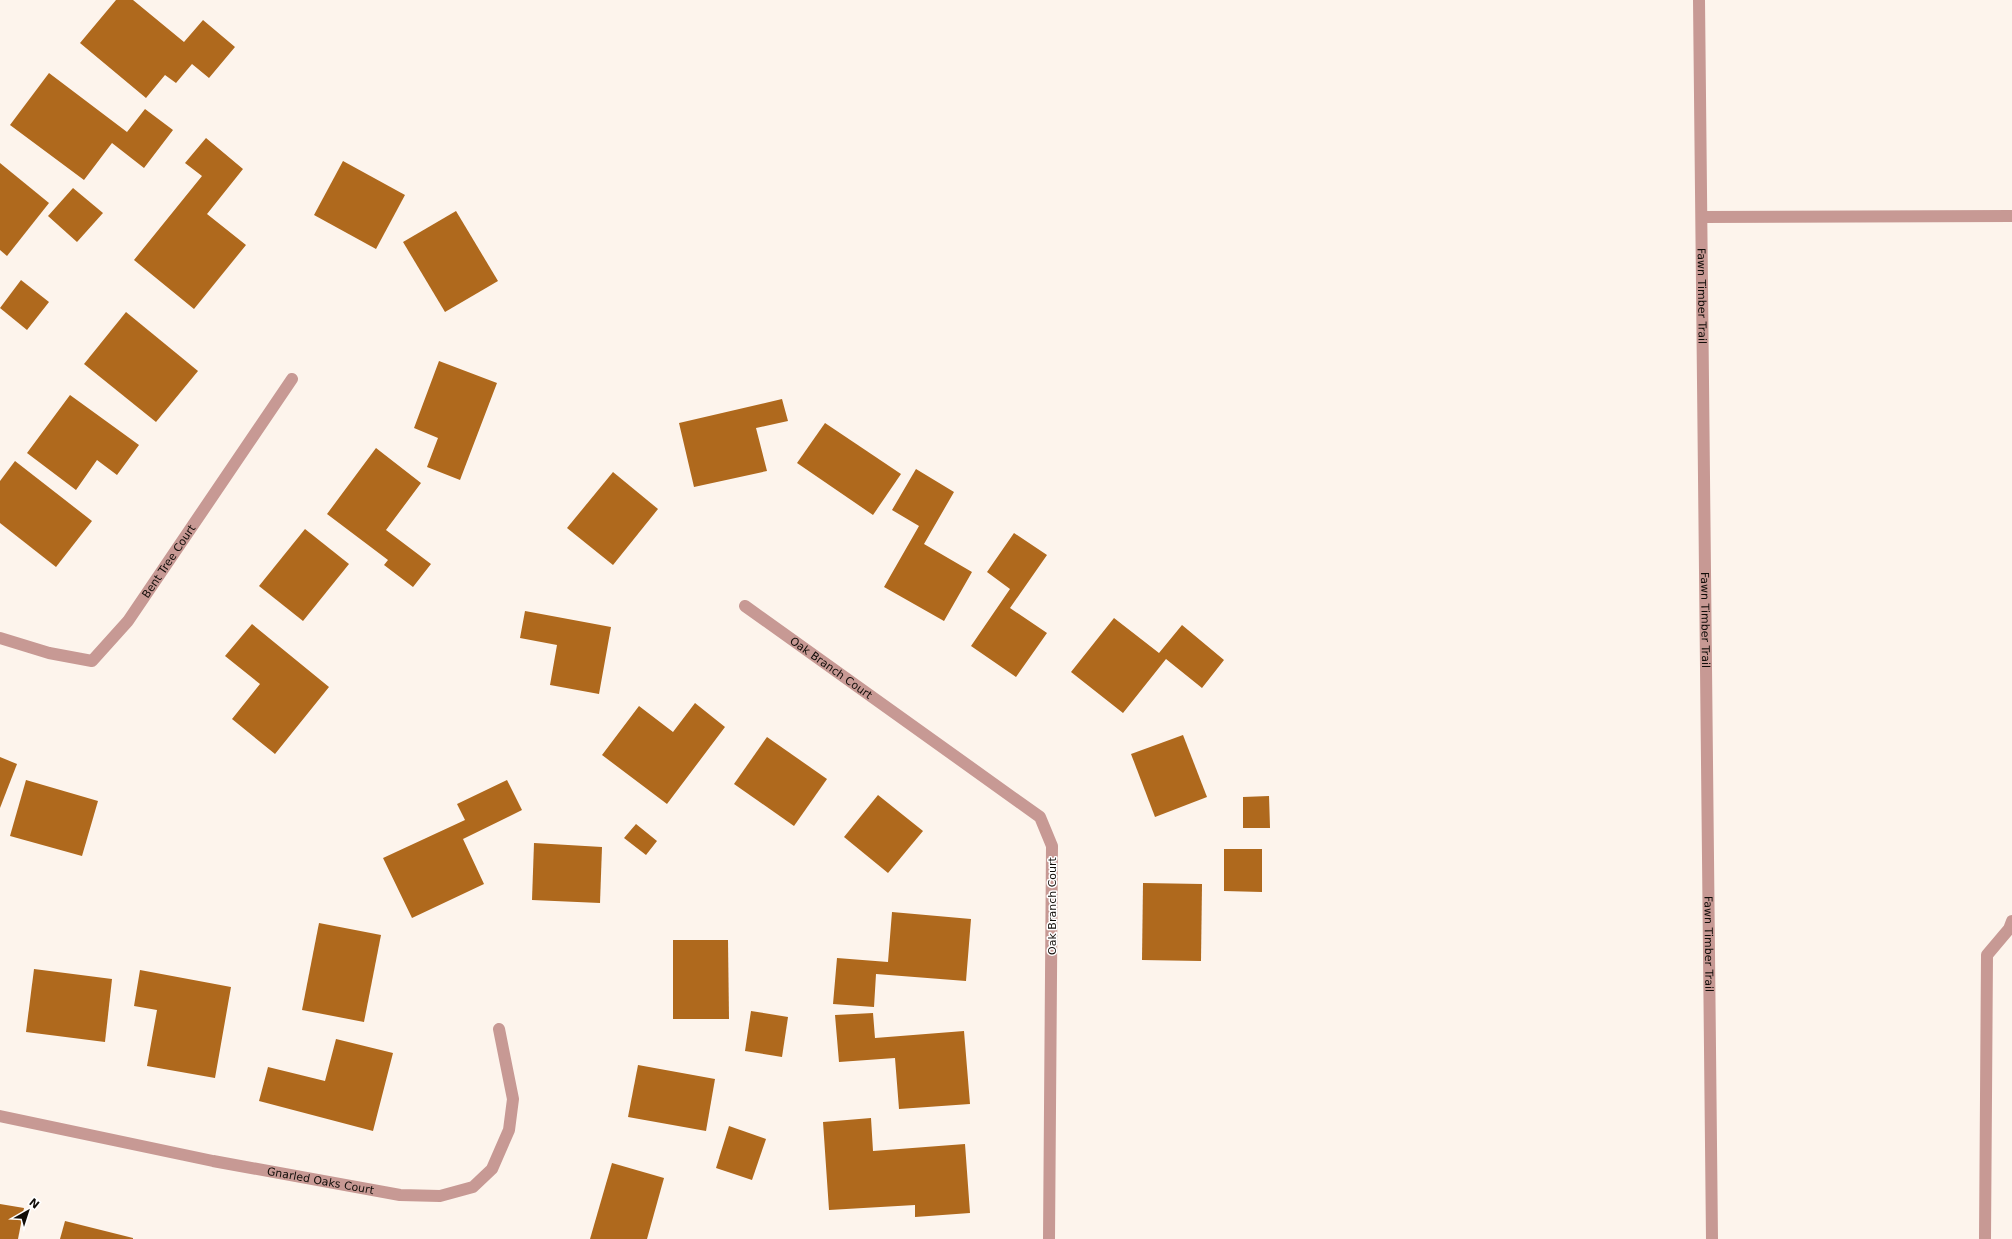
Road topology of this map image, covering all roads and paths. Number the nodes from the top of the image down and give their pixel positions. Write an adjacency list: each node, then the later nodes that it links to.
1 (1699, 0): 3 (street, Fawn Timber Trail)
2 (2012, 216): 3 (street)
3 (1702, 217): 11 (street, Fawn Timber Trail)
4 (292, 379): 6 (street, Bent Tree Court)
5 (745, 606): 10 (street, Oak Branch Court)
6 (0, 638)
7 (2011, 926): 12 (street)
8 (499, 1029): 9 (street, Gnarled Oaks Court)
9 (0, 1116)
10 (1050, 1239)
11 (1712, 1239)
12 (1984, 1239)

